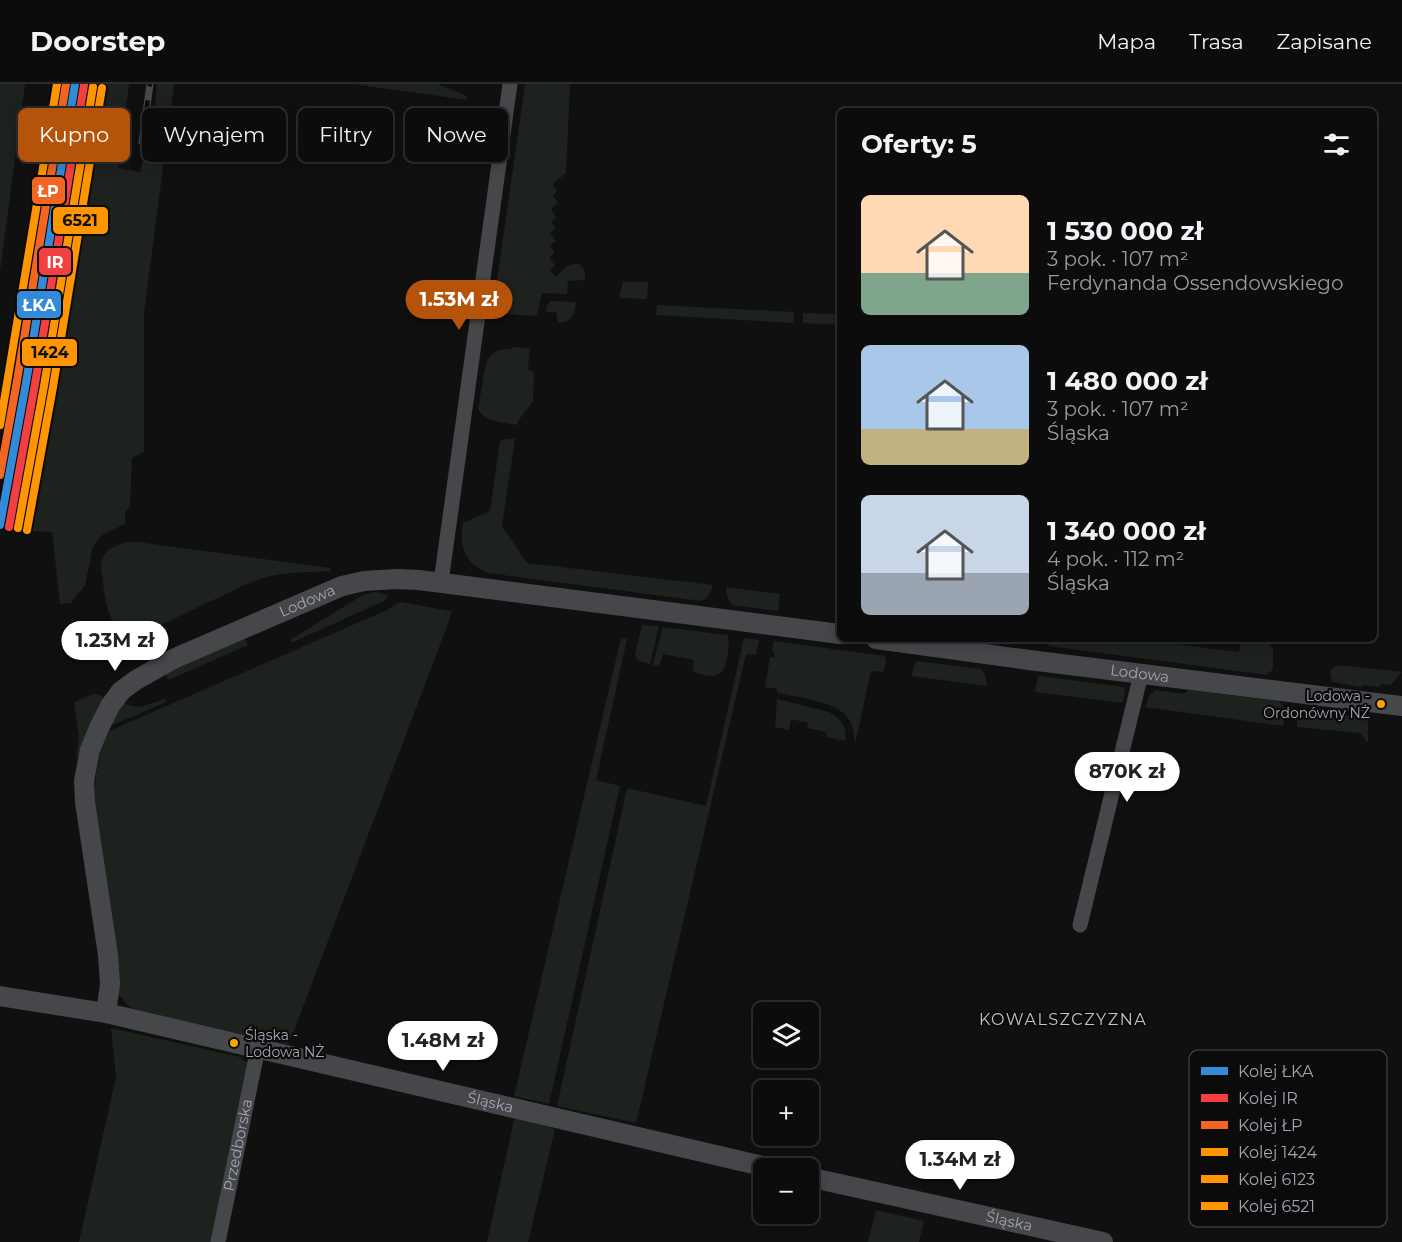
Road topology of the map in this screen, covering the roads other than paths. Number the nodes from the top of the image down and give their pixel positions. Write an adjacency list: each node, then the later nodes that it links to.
1 (510, 84): 2 (street)
2 (441, 582): 3 (street, Lodowa); 9 (street, Lodowa)
3 (837, 634)
4 (899, 642): 5 (street, Lodowa)
5 (1141, 674): 6 (street, Lodowa); 7 (street)
6 (1402, 706)
7 (1080, 925)
8 (0, 996): 9 (street, Śląska)
9 (106, 1012): 10 (street, Śląska)
10 (258, 1048): 11 (street, Śląska); 13 (street, Przedborska)
11 (753, 1164)
12 (819, 1179): 14 (street, Śląska)
13 (218, 1242)
14 (1103, 1242)

